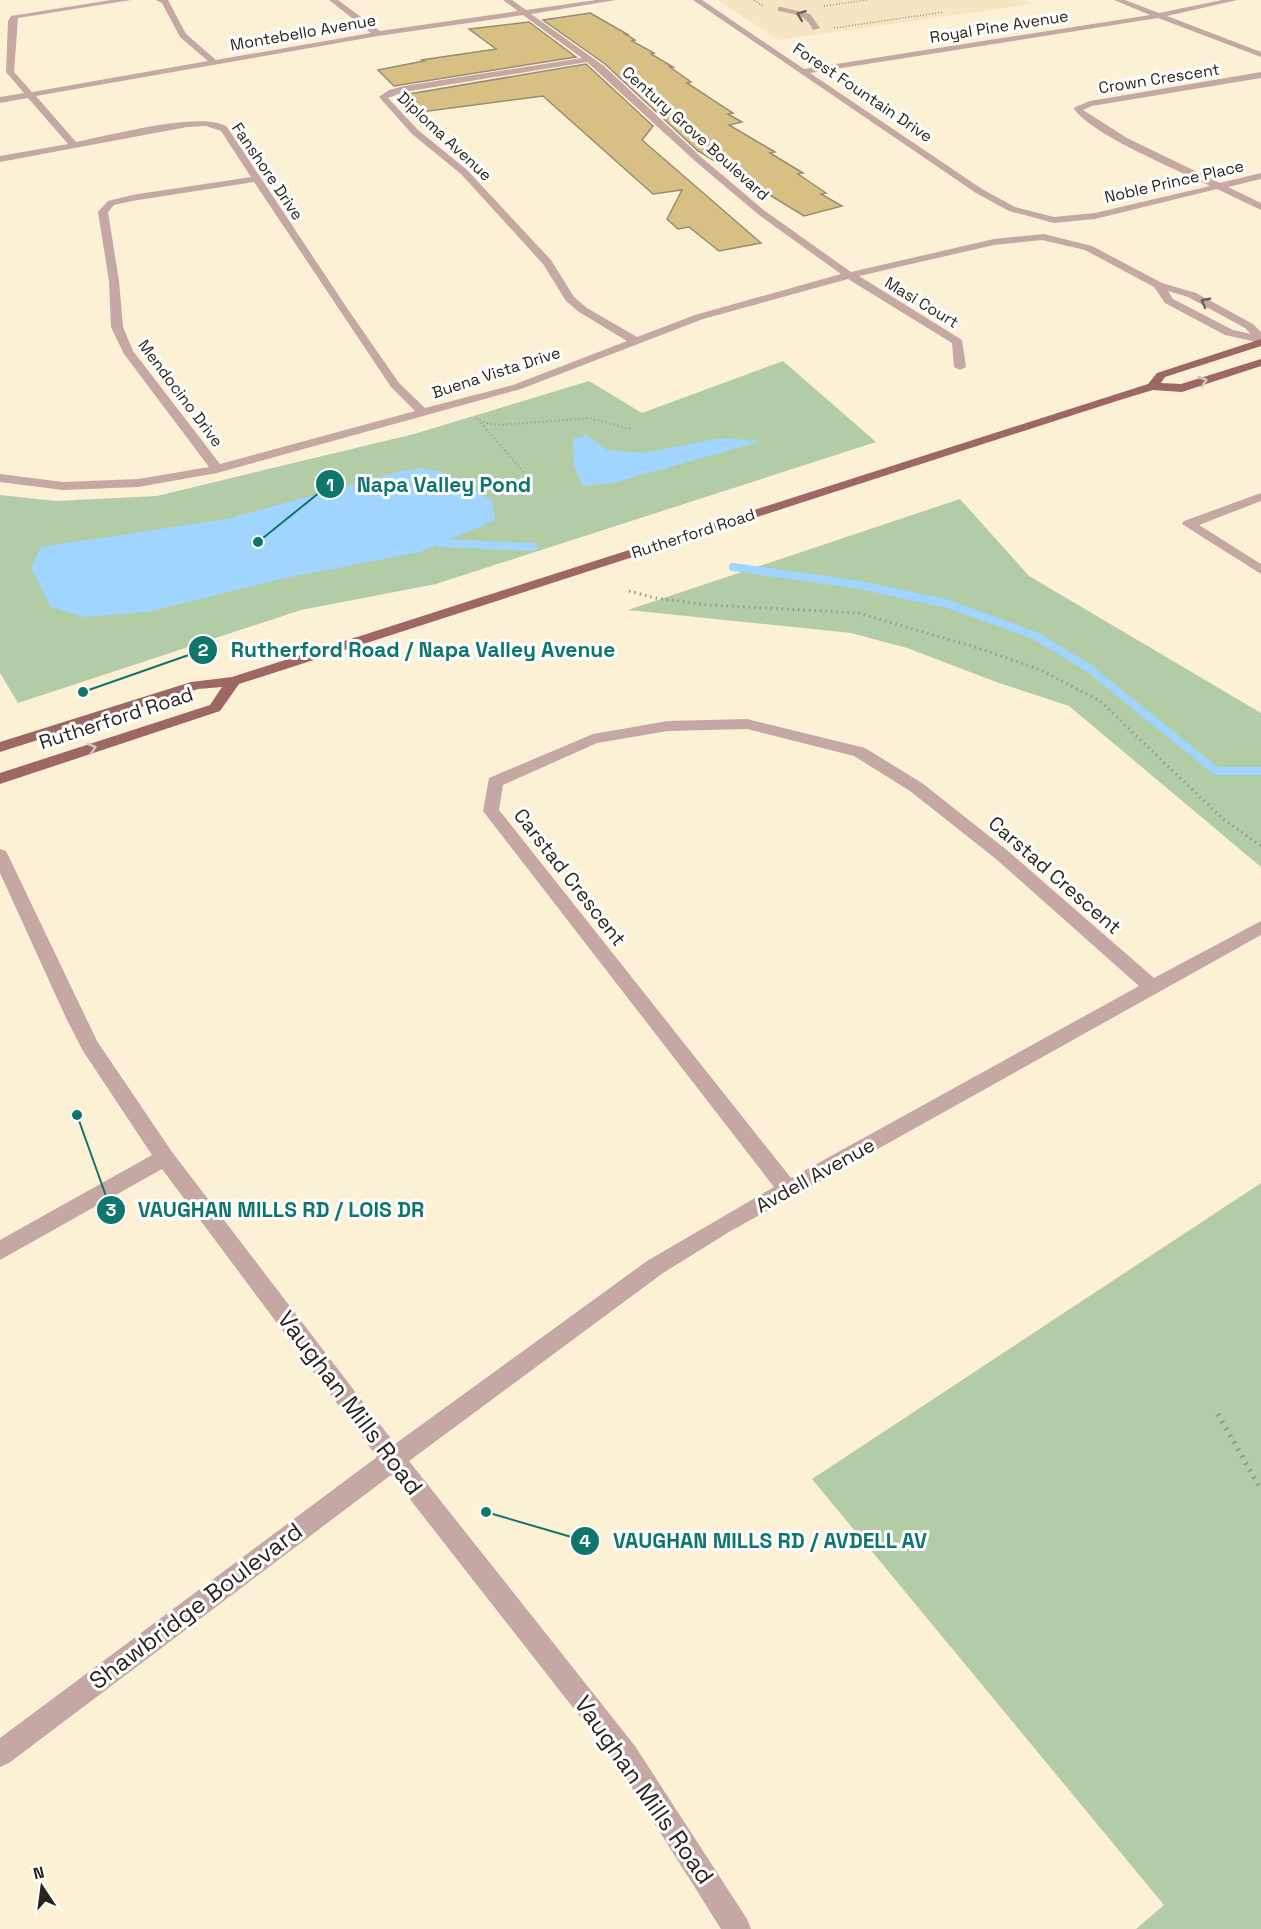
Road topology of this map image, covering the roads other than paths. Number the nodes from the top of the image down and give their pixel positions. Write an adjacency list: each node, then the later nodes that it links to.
1 (127, 0): 19 (street)
2 (160, 0): 16 (street)
3 (333, 0): 13 (street)
4 (507, 0): 10 (street, Century Grove Boulevard)
5 (612, 0): 10 (street, Montebello Avenue)
6 (696, 0): 17 (street, Forest Fountain Drive)
7 (1118, 0): 11 (street)
8 (1233, 0): 11 (street, Royal Pine Avenue)
9 (781, 9): 12 (street, one-way to 9)
10 (524, 12): 13 (street, Montebello Avenue); 15 (street, Century Grove Boulevard)
11 (1159, 16): 14 (street); 17 (street, Royal Pine Avenue)
12 (816, 28)
13 (378, 34): 16 (street, Montebello Avenue)
14 (1261, 56)
15 (589, 59): 35 (street, Century Grove Boulevard); 37 (street, Diploma Avenue)
16 (215, 63): 19 (street, Montebello Avenue)
17 (804, 71): 27 (street, Forest Fountain Drive)
18 (1261, 75): 25 (street, Crown Crescent)
19 (28, 96): 20 (street, Montebello Avenue); 21 (street)
20 (0, 100)
21 (74, 145): 22 (street, Fanshore Drive); 24 (street, Fanshore Drive)
22 (0, 159)
23 (1261, 176): 25 (street, Noble Prince Place)
24 (258, 179): 41 (street, Fanshore Drive); 42 (street, Mendocino Drive)
25 (1218, 187): 26 (street); 28 (street, Noble Prince Place)
26 (1261, 207)
27 (1012, 209): 29 (street, Forest Fountain Drive); 30 (street, Forest Fountain Drive)
28 (1095, 216): 29 (street, Noble Prince Place); 31 (street, Noble Prince Place)
29 (1052, 219): 30 (street, Buena Vista Drive); 31 (street)
30 (1025, 226): 32 (street); 33 (street, Buena Vista Drive)
31 (1073, 231): 32 (street, Buena Vista Drive); 34 (street)
32 (1045, 238): 33 (street, Buena Vista Drive); 34 (street)
33 (994, 243): 35 (street, Buena Vista Drive)
34 (1088, 248): 36 (street)
35 (849, 276): 37 (street, Buena Vista Drive); 39 (street, Masi Court)
36 (1261, 340): 40 (main road, Rutherford Road)
37 (636, 341): 41 (street, Buena Vista Drive)
38 (1261, 362): 40 (main road, Rutherford Road, one-way to 38)
39 (960, 367)
40 (1152, 386): 46 (main road, Rutherford Road)
41 (423, 413): 42 (street, Buena Vista Drive)
42 (217, 469): 43 (street, Buena Vista Drive)
43 (0, 478)
44 (1261, 497): 45 (street)
45 (1261, 570)
46 (234, 681): 47 (main road, Rutherford Road); 48 (main road, Rutherford Road, one-way to 46)
47 (0, 747)
48 (0, 778)
49 (0, 855): 52 (street, Vaughan Mills Road)
50 (1261, 927): 51 (street, Avdell Avenue)
51 (1152, 987): 53 (street, Avdell Avenue); 53 (street, Carstad Crescent)
52 (165, 1158): 54 (street); 55 (street, Vaughan Mills Road)
53 (788, 1189): 55 (street, Avdell Avenue)
54 (0, 1251)
55 (393, 1460): 56 (street, Shawbridge Boulevard); 57 (street, Vaughan Mills Road)
56 (0, 1754)
57 (737, 1929)

